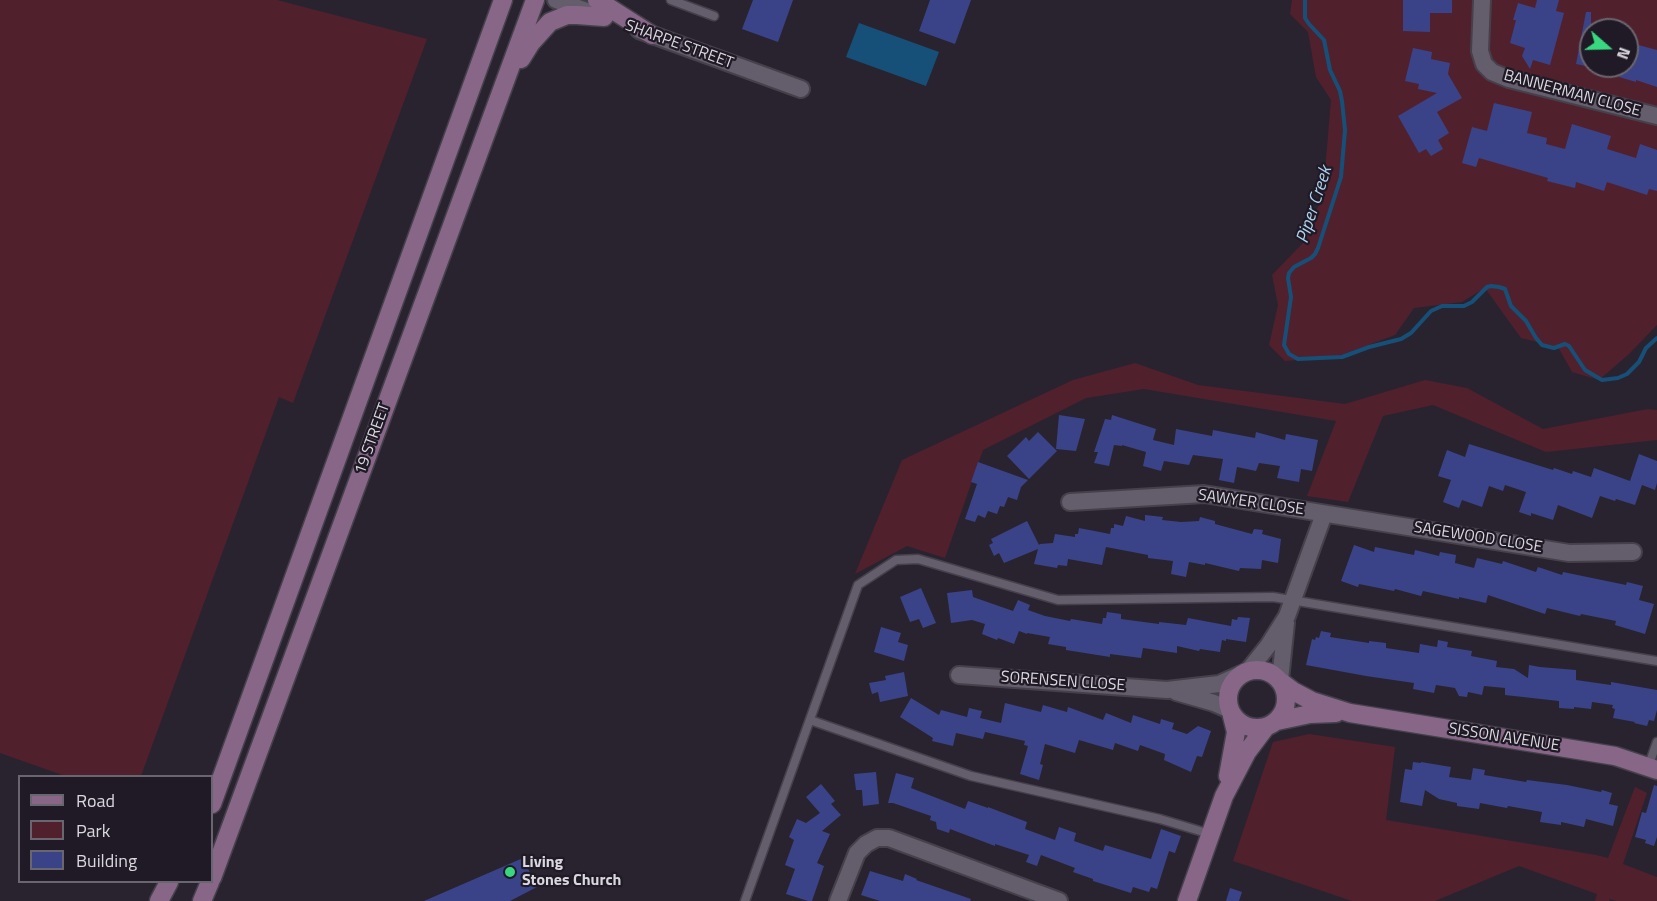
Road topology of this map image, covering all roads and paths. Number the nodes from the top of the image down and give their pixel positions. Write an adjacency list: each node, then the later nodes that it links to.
1 (503, 0): 30 (main road, 19 STREET)
2 (535, 0): 11 (main road, 19 STREET)
3 (556, 0): 8 (street, SHARPE STREET)
4 (597, 0): 9 (main road)
5 (671, 0): 7 (lane)
6 (1482, 0): 12 (street, BANNERMAN CLOSE)
7 (714, 16)
8 (604, 17): 9 (street, SHARPE STREET); 11 (main road)
9 (652, 35): 10 (street, SHARPE STREET)
10 (801, 89)
11 (499, 97): 32 (main road, 19 STREET)
12 (1657, 116)
13 (1070, 502): 14 (street, SAWYER CLOSE)
14 (1324, 514): 15 (street, SAGEWOOD CLOSE); 16 (street)
15 (1633, 552)
16 (1293, 600): 17 (street); 18 (lane); 25 (lane)
17 (1287, 616): 19 (street); 21 (street)
18 (1657, 661)
19 (1243, 673): 21 (main road); 22 (street, SORENSEN CLOSE); 23 (main road)
20 (959, 675): 22 (street, SORENSEN CLOSE)
21 (1280, 681): 24 (main road, SISSON AVENUE); 26 (main road)
22 (1167, 690): 23 (street, SORENSEN CLOSE)
23 (1231, 713): 26 (main road); 29 (main road)
24 (1350, 713): 26 (main road, SISSON AVENUE); 28 (main road, SISSON AVENUE)
25 (810, 720): 31 (lane); 39 (lane)
26 (1271, 724): 29 (main road)
27 (1657, 742): 28 (lane)
28 (1653, 769)
29 (1224, 796): 31 (main road)
30 (213, 801)
31 (1210, 834): 42 (main road)
32 (213, 875)
33 (168, 883): 36 (main road)
34 (179, 883): 37 (main road)
35 (210, 883): 38 (main road, 19 STREET)
36 (159, 901)
37 (170, 901)
38 (202, 901)
39 (745, 901)
40 (838, 901): 41 (street)
41 (1059, 901)
42 (1186, 901)

